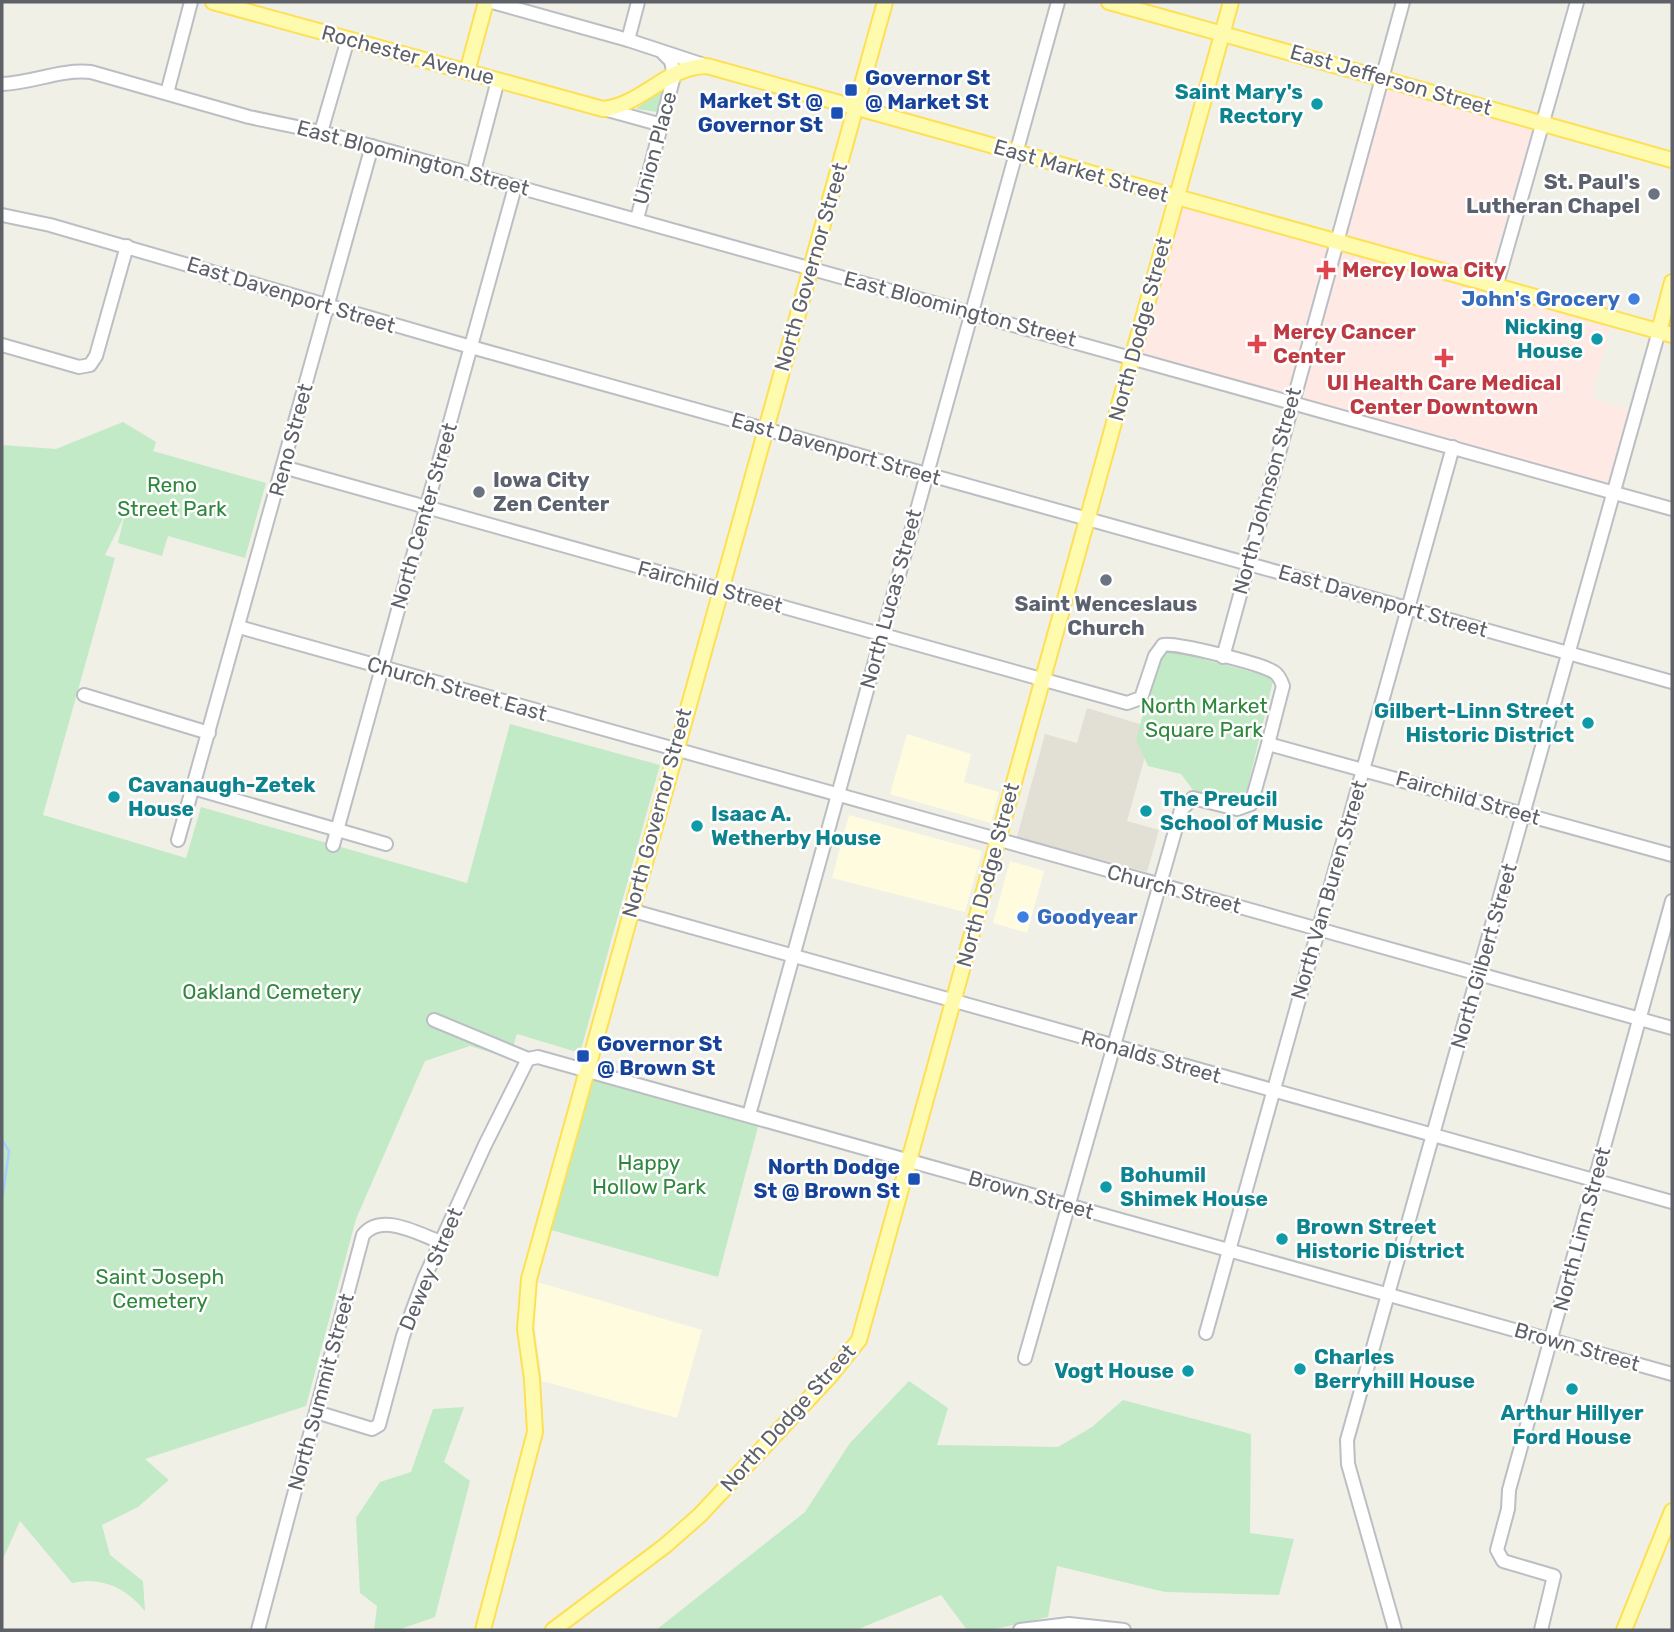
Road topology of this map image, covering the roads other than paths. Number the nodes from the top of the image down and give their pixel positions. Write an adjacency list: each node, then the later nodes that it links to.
1 (191, 2): 22 (street)
2 (213, 2): 13 (main road, Rochester Avenue)
3 (486, 2): 17 (main road)
4 (492, 2): 14 (street, East Market Street)
5 (638, 2): 14 (street)
6 (885, 2): 23 (main road, North Governor Street)
7 (1058, 2): 29 (street, North Lucas Street)
8 (1109, 2): 12 (main road, East Jefferson Street)
9 (1231, 2): 12 (main road, North Dodge Street)
10 (1403, 2): 19 (street, North Johnson Street)
11 (1577, 2): 25 (street)
12 (1222, 33): 19 (main road, East Jefferson Street); 33 (main road, North Dodge Street)
13 (348, 39): 17 (main road, Rochester Avenue); 27 (street)
14 (628, 40): 15 (street, East Market Street)
15 (650, 47): 16 (street, East Market Street); 18 (street, Union Place)
16 (707, 66): 18 (main road); 23 (main road, East Market Street)
17 (467, 72): 20 (main road, Rochester Avenue)
18 (674, 74): 24 (main road); 26 (street, Union Place)
19 (1382, 78): 25 (main road, East Jefferson Street); 36 (street, North Johnson Street)
20 (498, 80): 24 (main road, Rochester Avenue); 31 (street)
21 (2, 83): 22 (street, East Bloomington Street)
22 (167, 93): 27 (street, East Bloomington Street)
23 (856, 108): 29 (main road, East Market Street); 38 (main road, North Governor Street)
24 (603, 109): 26 (street, Rochester Avenue)
25 (1544, 122): 30 (main road, East Jefferson Street); 40 (street)
26 (662, 125): 35 (street, Union Place)
27 (321, 132): 28 (street, East Bloomington Street)
28 (372, 146): 31 (street, East Bloomington Street); 41 (street, Reno Street)
29 (1015, 153): 33 (main road, East Market Street); 42 (street, North Lucas Street)
30 (1672, 160)
31 (473, 175): 32 (street, East Bloomington Street)
32 (516, 187): 35 (street, East Bloomington Street); 45 (street, North Center Street)
33 (1176, 198): 36 (main road, East Market Street); 46 (main road, North Dodge Street)
34 (2, 215): 37 (street, East Davenport Street)
35 (636, 219): 38 (street, East Bloomington Street)
36 (1336, 242): 40 (main road, East Market Street); 47 (street, North Johnson Street)
37 (127, 246): 41 (street, East Davenport Street); 44 (street)
38 (811, 268): 42 (street, East Bloomington Street); 48 (main road, North Governor Street)
39 (1672, 282): 43 (main road, North Gilbert Street)
40 (1496, 287): 43 (main road, East Market Street)
41 (327, 307): 45 (street, East Davenport Street); 50 (street, Reno Street)
42 (971, 313): 46 (street, East Bloomington Street); 51 (street, North Lucas Street)
43 (1666, 333): 52 (street, North Gilbert Street)
44 (2, 345)
45 (471, 347): 48 (street, East Davenport Street); 53 (street, North Center Street)
46 (1132, 356): 47 (street, East Bloomington Street); 55 (main road, North Dodge Street)
47 (1291, 403): 49 (street, East Bloomington Street); 56 (street, North Johnson Street)
48 (766, 429): 51 (street, East Davenport Street); 57 (main road, North Governor Street)
49 (1453, 447): 52 (street, East Bloomington Street); 58 (street, North Van Buren Street)
50 (283, 467): 53 (street, Fairchild Street); 59 (street, Reno Street)
51 (925, 474): 55 (street, East Davenport Street); 60 (street, North Lucas Street)
52 (1613, 493): 54 (street, East Bloomington Street); 61 (street, North Gilbert Street)
53 (426, 508): 57 (street, Fairchild Street); 63 (street, North Center Street)
54 (1672, 509)
55 (1087, 520): 56 (street, East Davenport Street); 64 (main road, North Dodge Street)
56 (1247, 562): 58 (street, East Davenport Street); 62 (street, North Johnson Street)
57 (719, 590): 60 (street, Fairchild Street); 69 (main road, North Governor Street)
58 (1408, 608): 61 (street, East Davenport Street); 70 (street, North Van Buren Street)
59 (239, 627): 63 (street, Church Street East); 67 (street, Reno Street)
60 (881, 634): 64 (street, Fairchild Street); 72 (street, North Lucas Street)
61 (1568, 653): 65 (street, East Davenport Street); 73 (street, North Gilbert Street)
62 (1223, 657): 64 (street, Fairchild Street); 68 (street)
63 (382, 668): 69 (street, Church Street East); 74 (street, North Center Street)
64 (1042, 680): 76 (main road, North Dodge Street)
65 (1672, 682)
66 (84, 695): 67 (street)
67 (209, 733): 71 (street, Reno Street)
68 (1268, 744): 70 (street, Fairchild Street); 80 (street)
69 (675, 748): 72 (street, Church Street); 82 (main road, North Governor Street)
70 (1363, 768): 73 (street, Fairchild Street); 83 (street, North Van Buren Street)
71 (193, 788): 74 (street); 75 (street, Reno Street)
72 (837, 796): 76 (street, Church Street); 84 (street, North Lucas Street)
73 (1524, 814): 79 (street, Fairchild Street); 85 (street, North Gilbert Street)
74 (337, 830): 77 (street); 78 (street, North Center Street)
75 (178, 840)
76 (999, 840): 80 (street, Church Street); 86 (main road, North Dodge Street)
77 (386, 844)
78 (333, 845)
79 (1672, 855)
80 (1158, 885): 83 (street, Church Street); 90 (street)
81 (1672, 901): 87 (street, North Linn Street)
82 (630, 910): 84 (street, Ronalds Street); 92 (main road, North Governor Street)
83 (1318, 929): 85 (street, Church Street); 93 (street, North Van Buren Street)
84 (792, 956): 86 (street, Ronalds Street); 94 (street, North Lucas Street)
85 (1479, 974): 87 (street, Church Street); 95 (street, North Gilbert Street)
86 (954, 1001): 90 (street, Ronalds Street); 96 (main road, North Dodge Street)
87 (1640, 1019): 89 (street, Church Street); 97 (street, North Linn Street)
88 (434, 1020): 91 (street, Brown Street)
89 (1672, 1028)
90 (1113, 1046): 93 (street, Ronalds Street); 99 (street)
91 (528, 1059): 92 (street, Brown Street); 100 (street, Dewey Street)
92 (587, 1071): 94 (street, Brown Street); 110 (main road, North Governor Street)
93 (1273, 1091): 95 (street, Ronalds Street); 101 (street, North Van Buren Street)
94 (749, 1115): 96 (street, Brown Street)
95 (1434, 1135): 97 (street, Ronalds Street); 102 (street, North Gilbert Street)
96 (908, 1161): 99 (street, Brown Street); 111 (main road, North Dodge Street)
97 (1594, 1179): 98 (street, Ronalds Street); 104 (street, North Linn Street)
98 (1672, 1202)
99 (1070, 1205): 101 (street, Brown Street); 105 (street)
100 (441, 1242): 107 (street, Dewey Street); 107 (street, North Summit Street)
101 (1229, 1250): 102 (street, Brown Street); 103 (street, North Van Buren Street)
102 (1390, 1295): 104 (street, Brown Street); 114 (street, North Gilbert Street)
103 (1206, 1332)
104 (1552, 1340): 106 (street, Brown Street); 115 (street, North Linn Street)
105 (1026, 1358)
106 (1672, 1374)
107 (316, 1412): 109 (street, North Summit Street)
108 (1671, 1519): 116 (main road)
109 (258, 1630)
110 (482, 1630)
111 (553, 1630)
112 (1020, 1630): 113 (street)
113 (1124, 1630)
114 (1395, 1630)
115 (1541, 1630)
116 (1624, 1630)

